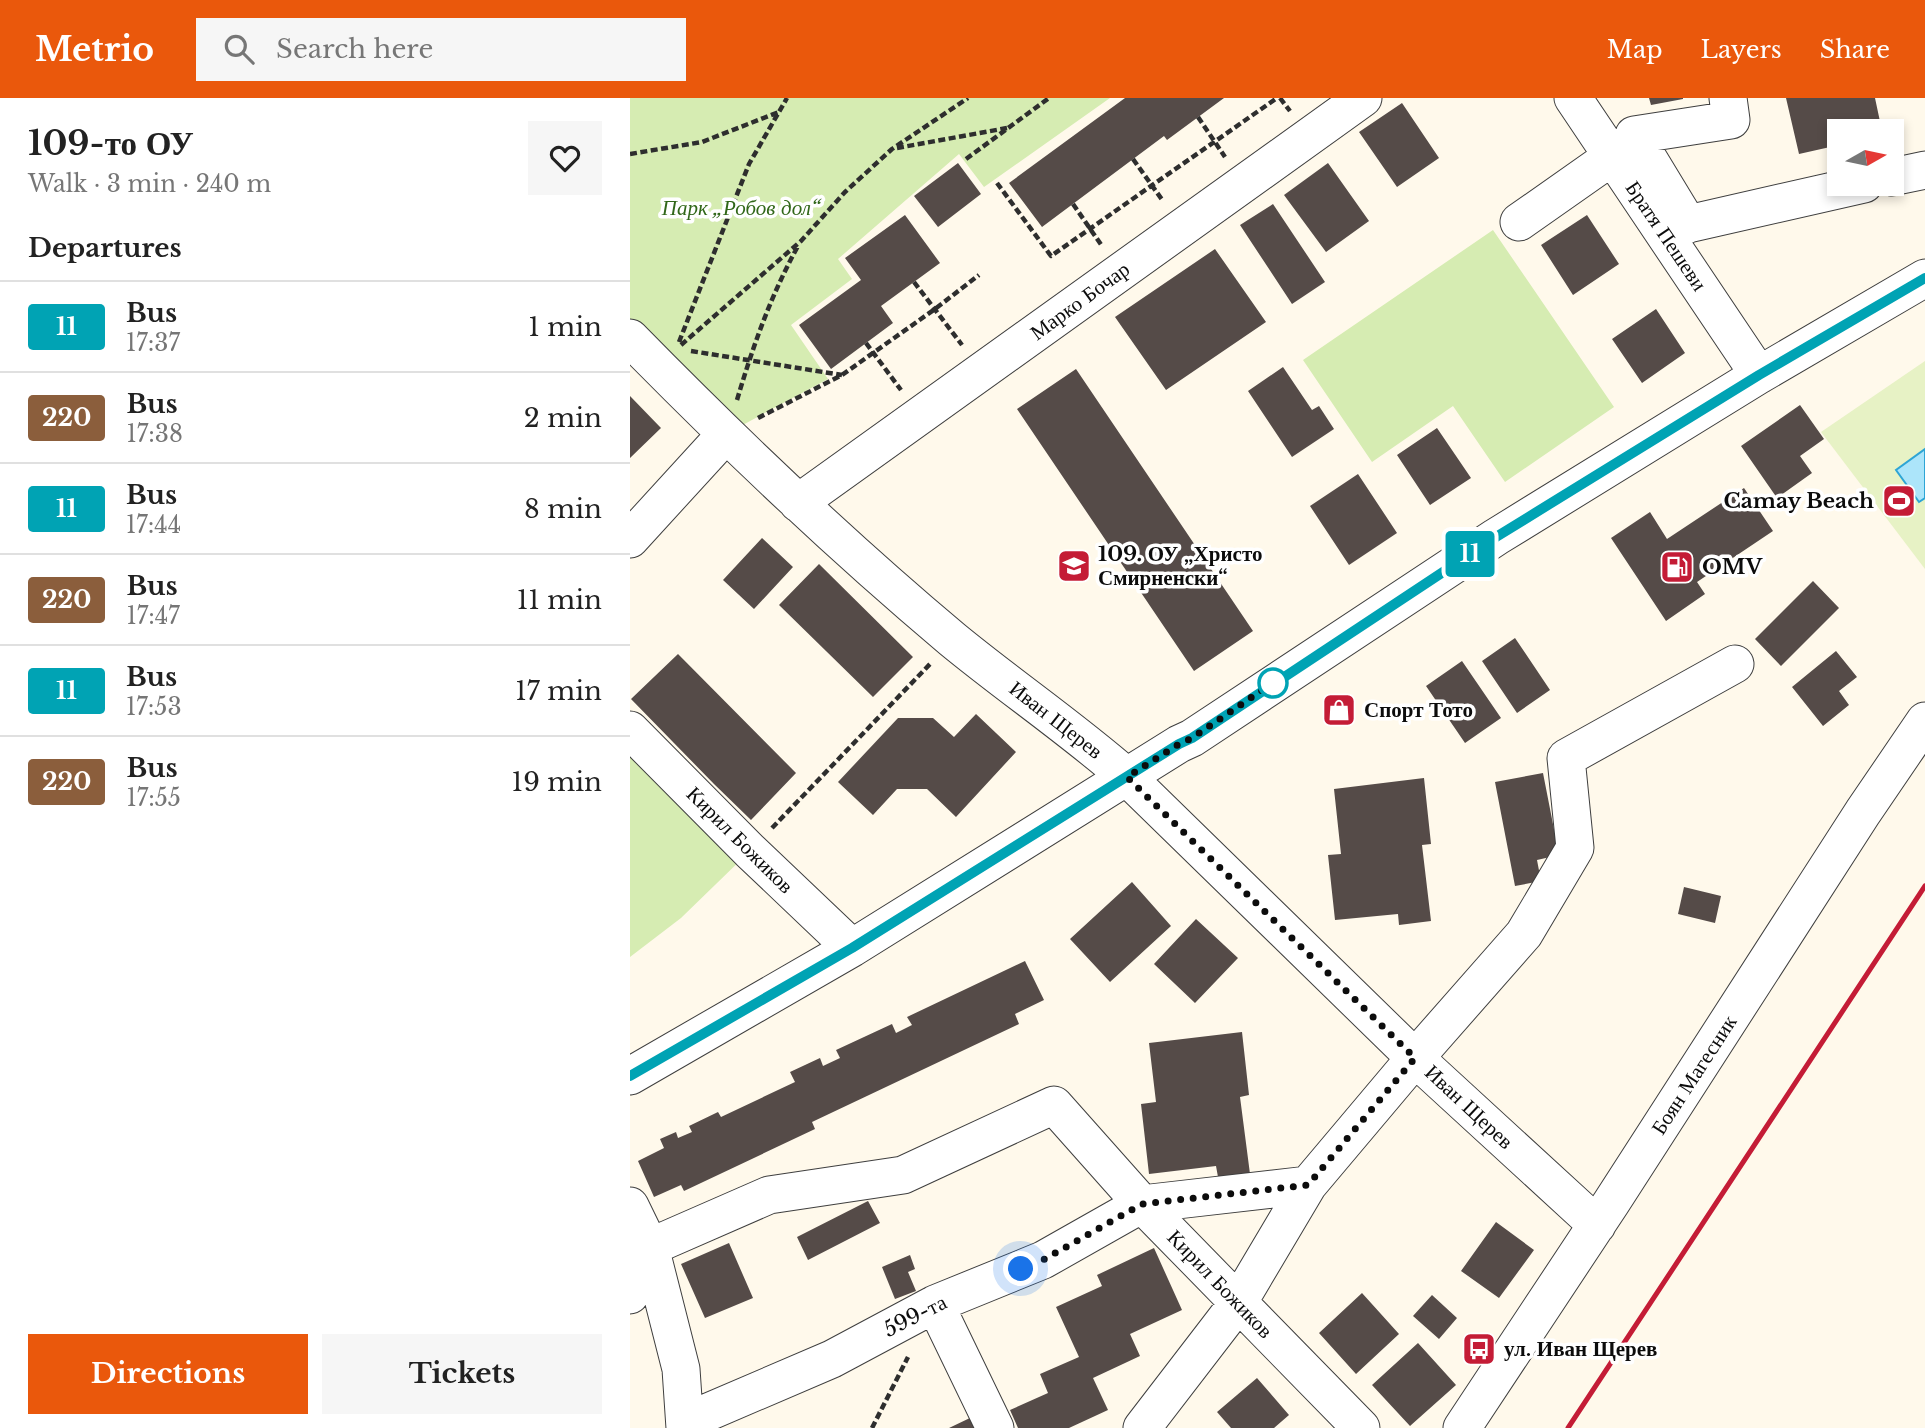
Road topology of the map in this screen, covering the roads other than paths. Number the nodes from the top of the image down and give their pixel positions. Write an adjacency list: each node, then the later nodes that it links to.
1 (1363, 98): 14 (street, Марко Бочар)
2 (1573, 98): 4 (street, Братя Пешеви)
3 (1728, 98): 9 (street)
4 (1613, 156): 8 (street); 9 (street, Братя Пешеви)
5 (1925, 170): 6 (street)
6 (1904, 174)
7 (1827, 193): 9 (street)
8 (1519, 222)
9 (1677, 230): 12 (street, Братя Пешеви)
10 (1925, 278): 12 (street)
11 (630, 338): 13 (street, Иван Щерев)
12 (1759, 375): 19 (street)
13 (726, 434): 14 (street, Иван Щерев); 15 (street)
14 (797, 503): 19 (street, Иван Щерев)
15 (630, 539)
16 (1735, 664): 21 (street)
17 (1925, 721): 26 (street, Боян Магесник)
18 (630, 730): 20 (street, Кирил Божиков)
19 (1127, 777): 20 (street); 21 (street, Иван Щерев)
20 (852, 948): 22 (street)
21 (1415, 1058): 23 (street); 26 (street, Иван Щерев)
22 (630, 1076)
23 (1308, 1185): 24 (street); 29 (street)
24 (1142, 1204): 27 (street, Кирил Божиков); 29 (street, Кирил Божиков); 30 (street, 599-та)
25 (630, 1206): 27 (street)
26 (1597, 1224): 35 (street, Боян Магесник)
27 (650, 1247): 28 (street); 31 (street)
28 (630, 1295)
29 (1238, 1303): 33 (street); 34 (street, Кирил Божиков)
30 (935, 1304): 31 (street, 599-та); 32 (street)
31 (685, 1425)
32 (995, 1428)
33 (1142, 1428)
34 (1361, 1428)
35 (1462, 1428)

